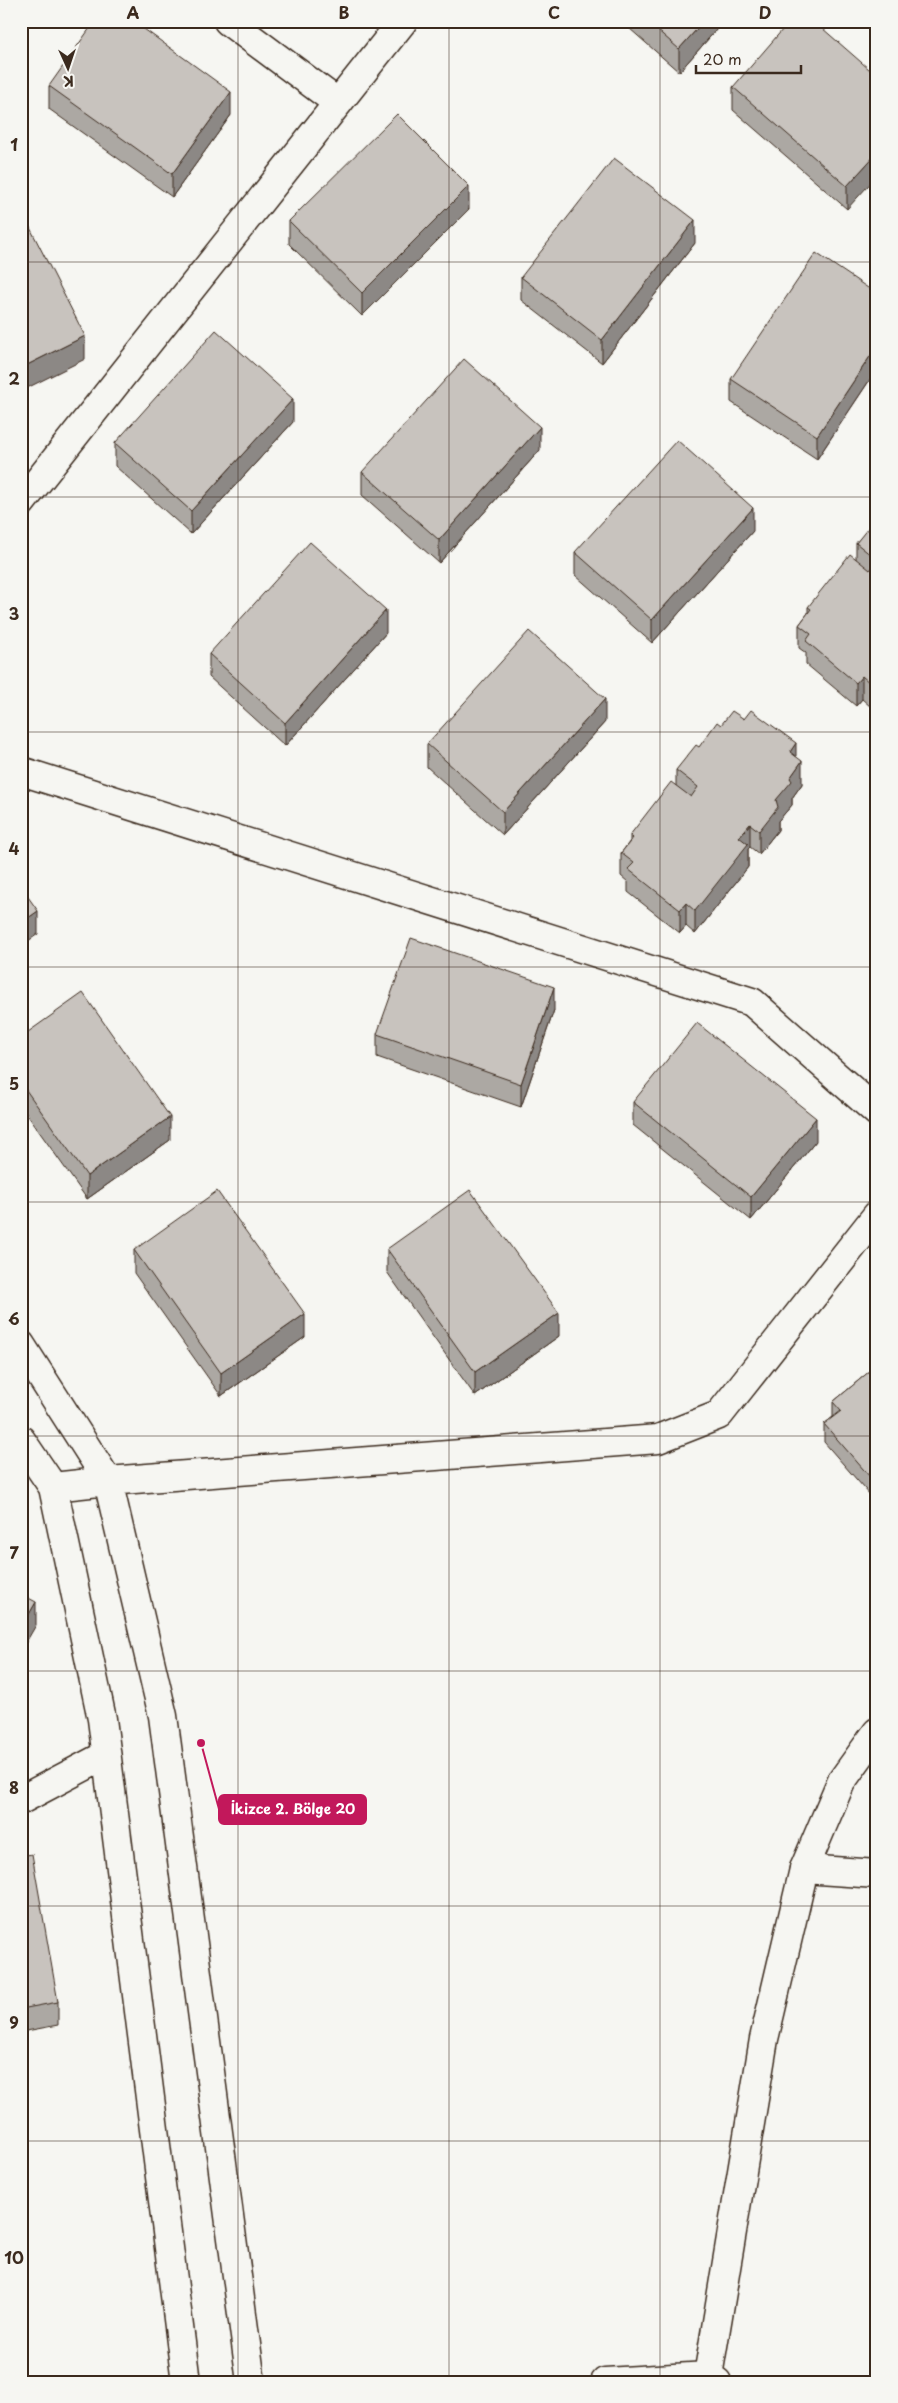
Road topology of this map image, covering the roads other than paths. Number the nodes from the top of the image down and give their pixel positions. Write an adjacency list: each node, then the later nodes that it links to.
1 (228, 21): 3 (street)
2 (403, 21): 3 (street)
3 (338, 103): 4 (street)
4 (21, 503)
5 (21, 771): 6 (street)
6 (877, 1112)
7 (877, 1215): 10 (street)
8 (21, 1345): 10 (street)
9 (21, 1440): 11 (street)
10 (108, 1481): 11 (street); 19 (street)
11 (53, 1487): 13 (street)
12 (877, 1732): 15 (street)
13 (106, 1755): 14 (street); 18 (street)
14 (21, 1800)
15 (804, 1869): 16 (street); 17 (street)
16 (877, 1874)
17 (713, 2379): 20 (street)
18 (186, 2382)
19 (251, 2382)
20 (605, 2382)

